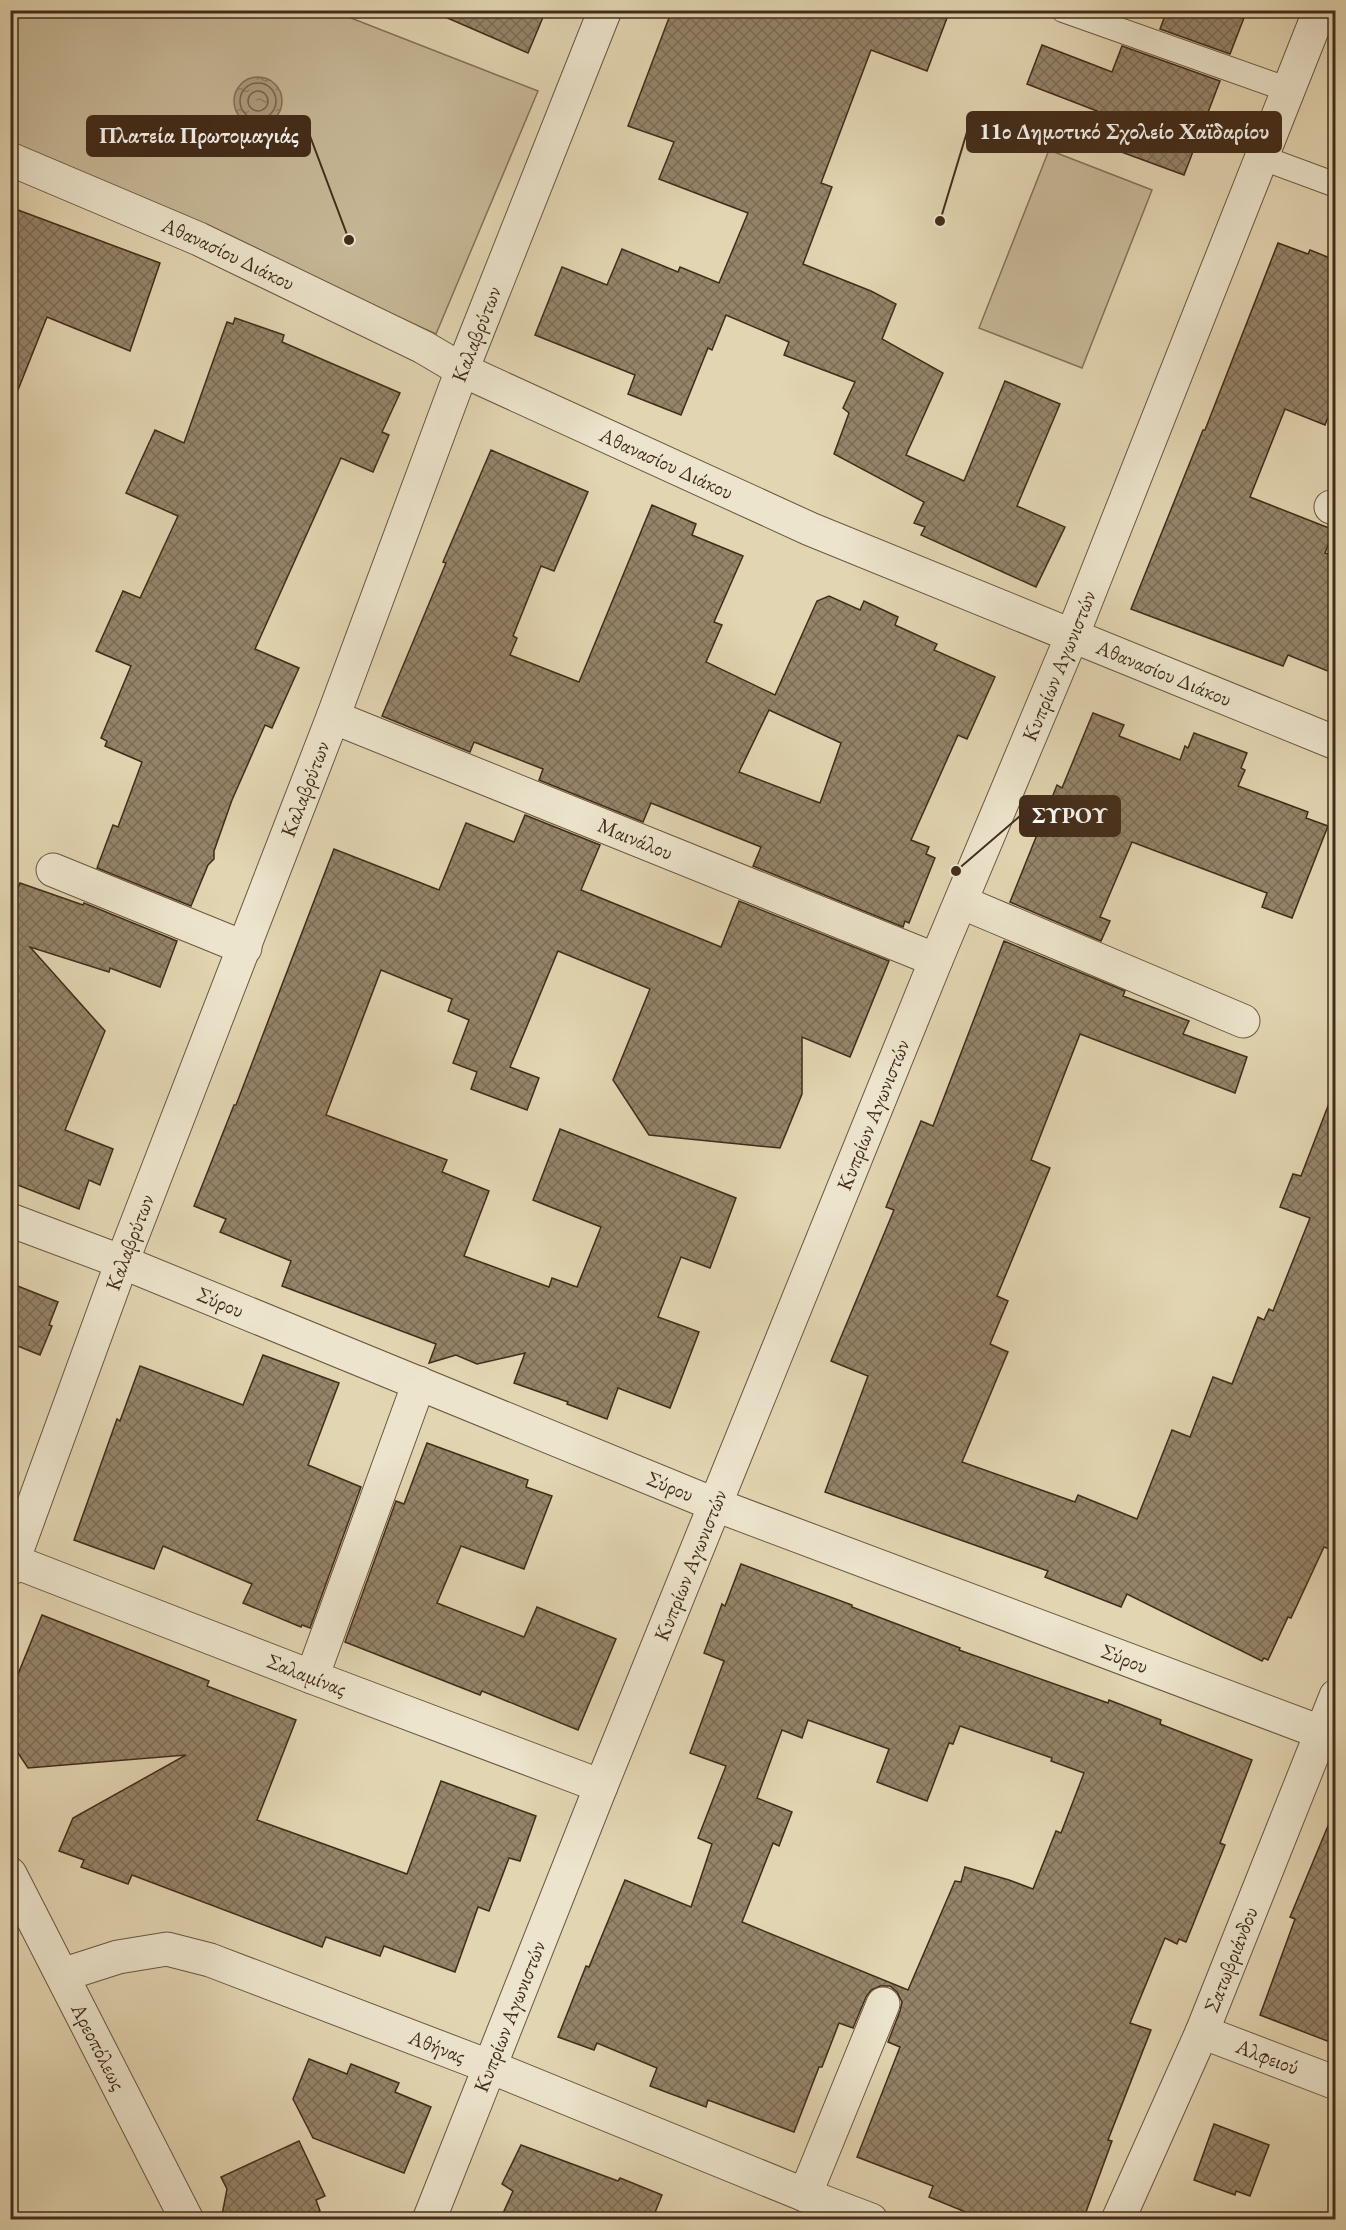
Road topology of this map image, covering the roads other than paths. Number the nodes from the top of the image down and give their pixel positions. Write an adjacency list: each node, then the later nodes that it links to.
1 (605, 10): 8 (street, Καλαβρύτων)
2 (1063, 10): 4 (lane)
3 (1320, 10): 4 (street, Κυπρίων Αγωνιστών)
4 (1289, 90): 5 (street, Κυπρίων Αγωνιστών)
5 (1263, 158): 7 (lane); 9 (street, Κυπρίων Αγωνιστών)
6 (10, 159): 8 (street, Αθανασίου Διάκου)
7 (1335, 185)
8 (462, 370): 9 (street, Αθανασίου Διάκου); 10 (street, Καλαβρύτων)
9 (1072, 636): 11 (street, Αθανασίου Διάκου); 13 (street, Κυπρίων Αγωνιστών)
10 (333, 717): 14 (street, Καλαβρύτων); 15 (street, Μαινάλου)
11 (1335, 743)
12 (53, 870): 14 (street)
13 (960, 902): 15 (street, Κυπρίων Αγωνιστών); 16 (street)
14 (245, 948): 18 (street, Καλαβρύτων)
15 (936, 960): 20 (street, Κυπρίων Αγωνιστών)
16 (1243, 1022)
17 (10, 1220): 18 (street, Σύρου)
18 (122, 1262): 19 (street, Σύρου); 21 (street, Καλαβρύτων)
19 (419, 1383): 20 (street, Σύρου); 22 (street)
20 (716, 1505): 24 (street, Σύρου); 25 (street, Κυπρίων Αγωνιστών)
21 (12, 1565): 22 (street, Σαλαμίνας)
22 (312, 1677): 25 (street, Σαλαμίνας)
23 (1335, 1696): 24 (street, Σατωβριάνδου)
24 (1328, 1735): 29 (street, Σατωβριάνδου)
25 (601, 1786): 30 (street, Κυπρίων Αγωνιστών)
26 (10, 1874): 27 (street, Αρεοπόλεως)
27 (62, 1975): 30 (street, Αθήνας); 33 (street, Αρεοπόλεως)
28 (883, 2004): 32 (street)
29 (1202, 2032): 31 (street, Αλφειού); 36 (street, Σατωβριάνδου)
30 (489, 2066): 32 (street, Αθήνας); 34 (street, Κυπρίων Αγωνιστών)
31 (1335, 2083)
32 (805, 2195): 35 (street, Αθήνας)
33 (187, 2220)
34 (429, 2220)
35 (871, 2220)
36 (1118, 2220)

